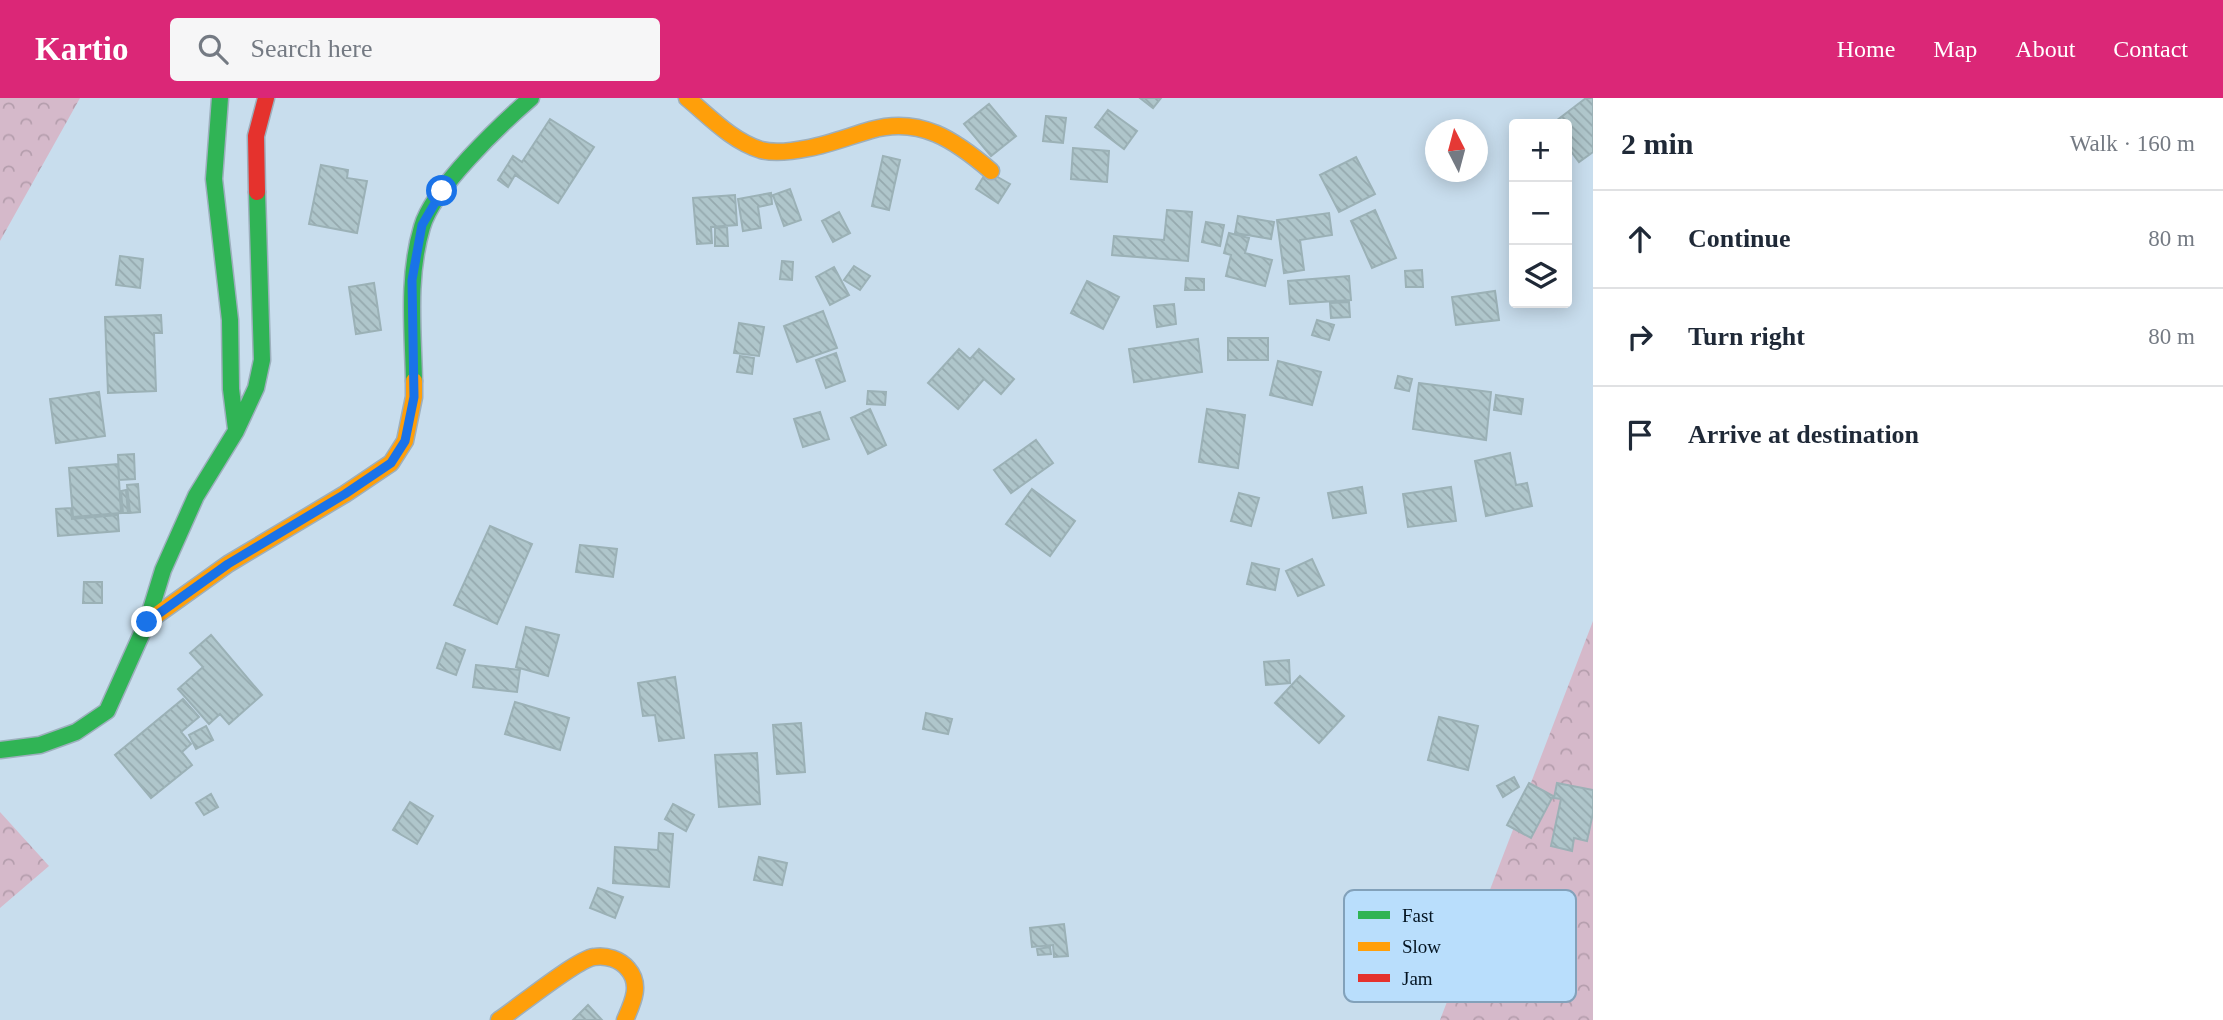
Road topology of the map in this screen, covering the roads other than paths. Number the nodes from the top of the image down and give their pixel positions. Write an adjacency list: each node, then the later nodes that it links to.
1 (220, 98): 6 (street)
2 (266, 98): 6 (street)
3 (531, 98): 7 (street)
4 (687, 98): 5 (street)
5 (991, 171)
6 (236, 431): 7 (street)
7 (147, 622): 8 (street)
8 (0, 750)
9 (499, 1020): 10 (street)
10 (625, 1020)

